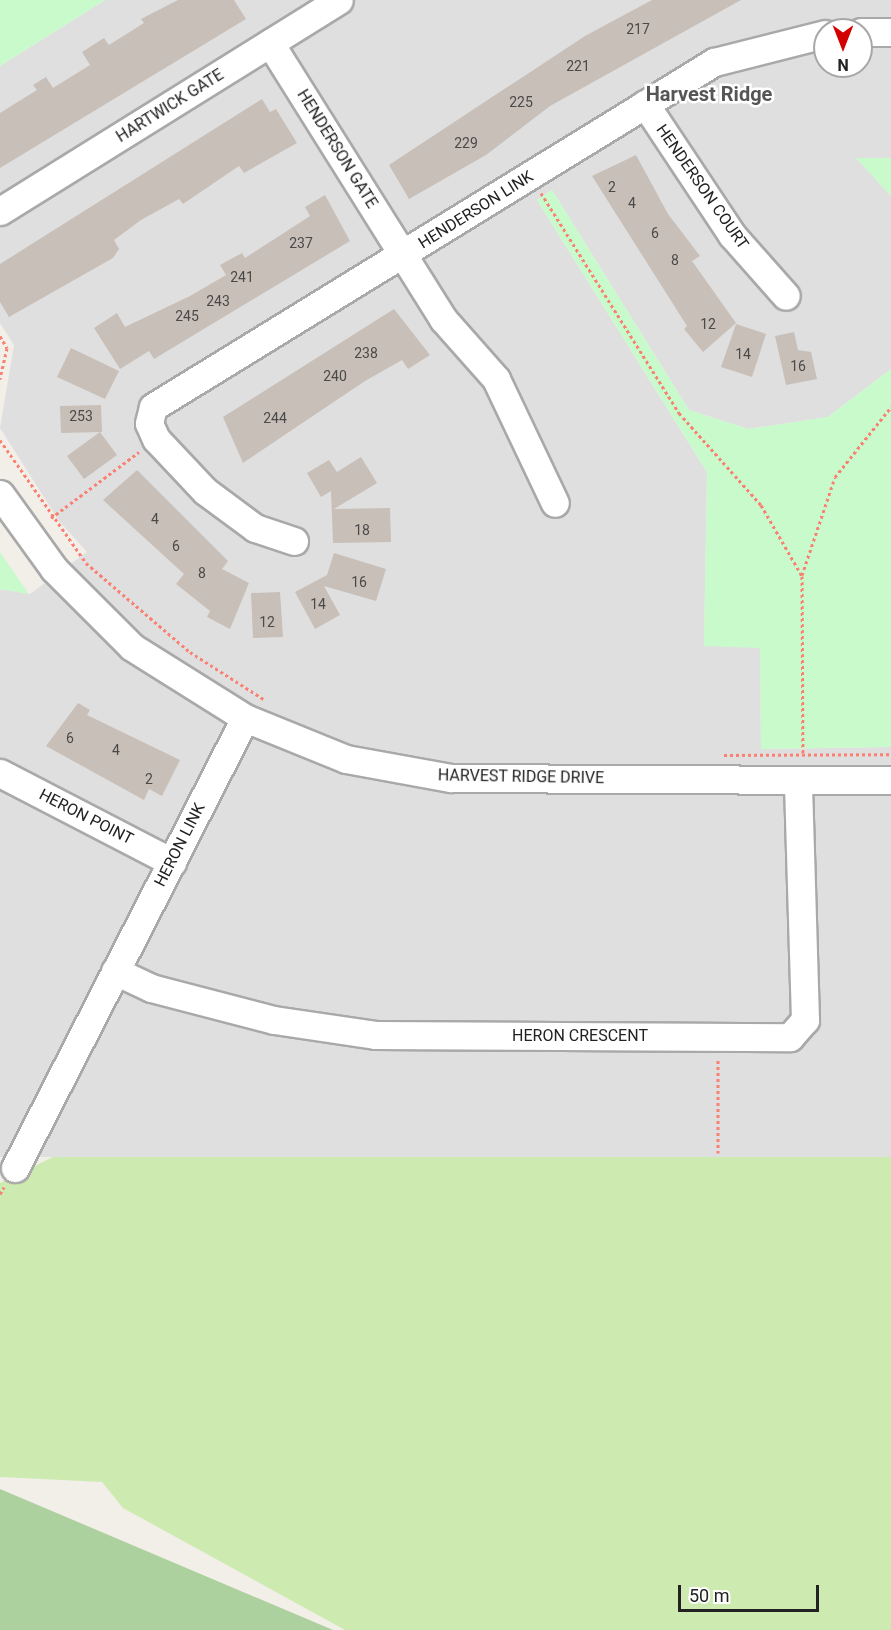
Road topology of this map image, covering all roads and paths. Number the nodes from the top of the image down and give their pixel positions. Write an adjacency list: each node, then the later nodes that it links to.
1 (339, 0): 5 (street, HARTWICK GATE)
2 (873, 32): 3 (street)
3 (891, 32)
4 (813, 37): 6 (street, HENDERSON LINK)
5 (270, 43): 8 (street, HARTWICK GATE); 9 (street, HENDERSON GATE)
6 (645, 104): 7 (street, HENDERSON LINK); 10 (street, HENDERSON COURT)
7 (531, 176): 9 (street, HENDERSON LINK); 20 (path)
8 (0, 211)
9 (401, 256): 14 (street, HENDERSON LINK); 17 (street, HENDERSON GATE)
10 (786, 296)
11 (0, 336): 12 (path)
12 (0, 379)
13 (891, 407): 20 (path)
14 (152, 431): 18 (path); 19 (street)
15 (0, 440): 18 (path)
16 (0, 494): 22 (street, HARVEST RIDGE DRIVE)
17 (555, 503)
18 (51, 518): 21 (path)
19 (294, 540)
20 (802, 576): 24 (path)
21 (274, 706)
22 (245, 718): 28 (street, HARVEST RIDGE DRIVE); 29 (street, HERON LINK)
23 (722, 754): 24 (path)
24 (803, 754): 25 (path)
25 (891, 754)
26 (0, 773): 29 (street, HERON POINT)
27 (891, 780): 28 (street, HARVEST RIDGE DRIVE)
28 (798, 781): 31 (street, HERON CRESCENT)
29 (172, 862): 30 (street, HERON LINK)
30 (115, 971): 31 (street, HERON CRESCENT); 33 (street, HERON LINK)
31 (718, 1037): 32 (path)
32 (718, 1154)
33 (15, 1168)

